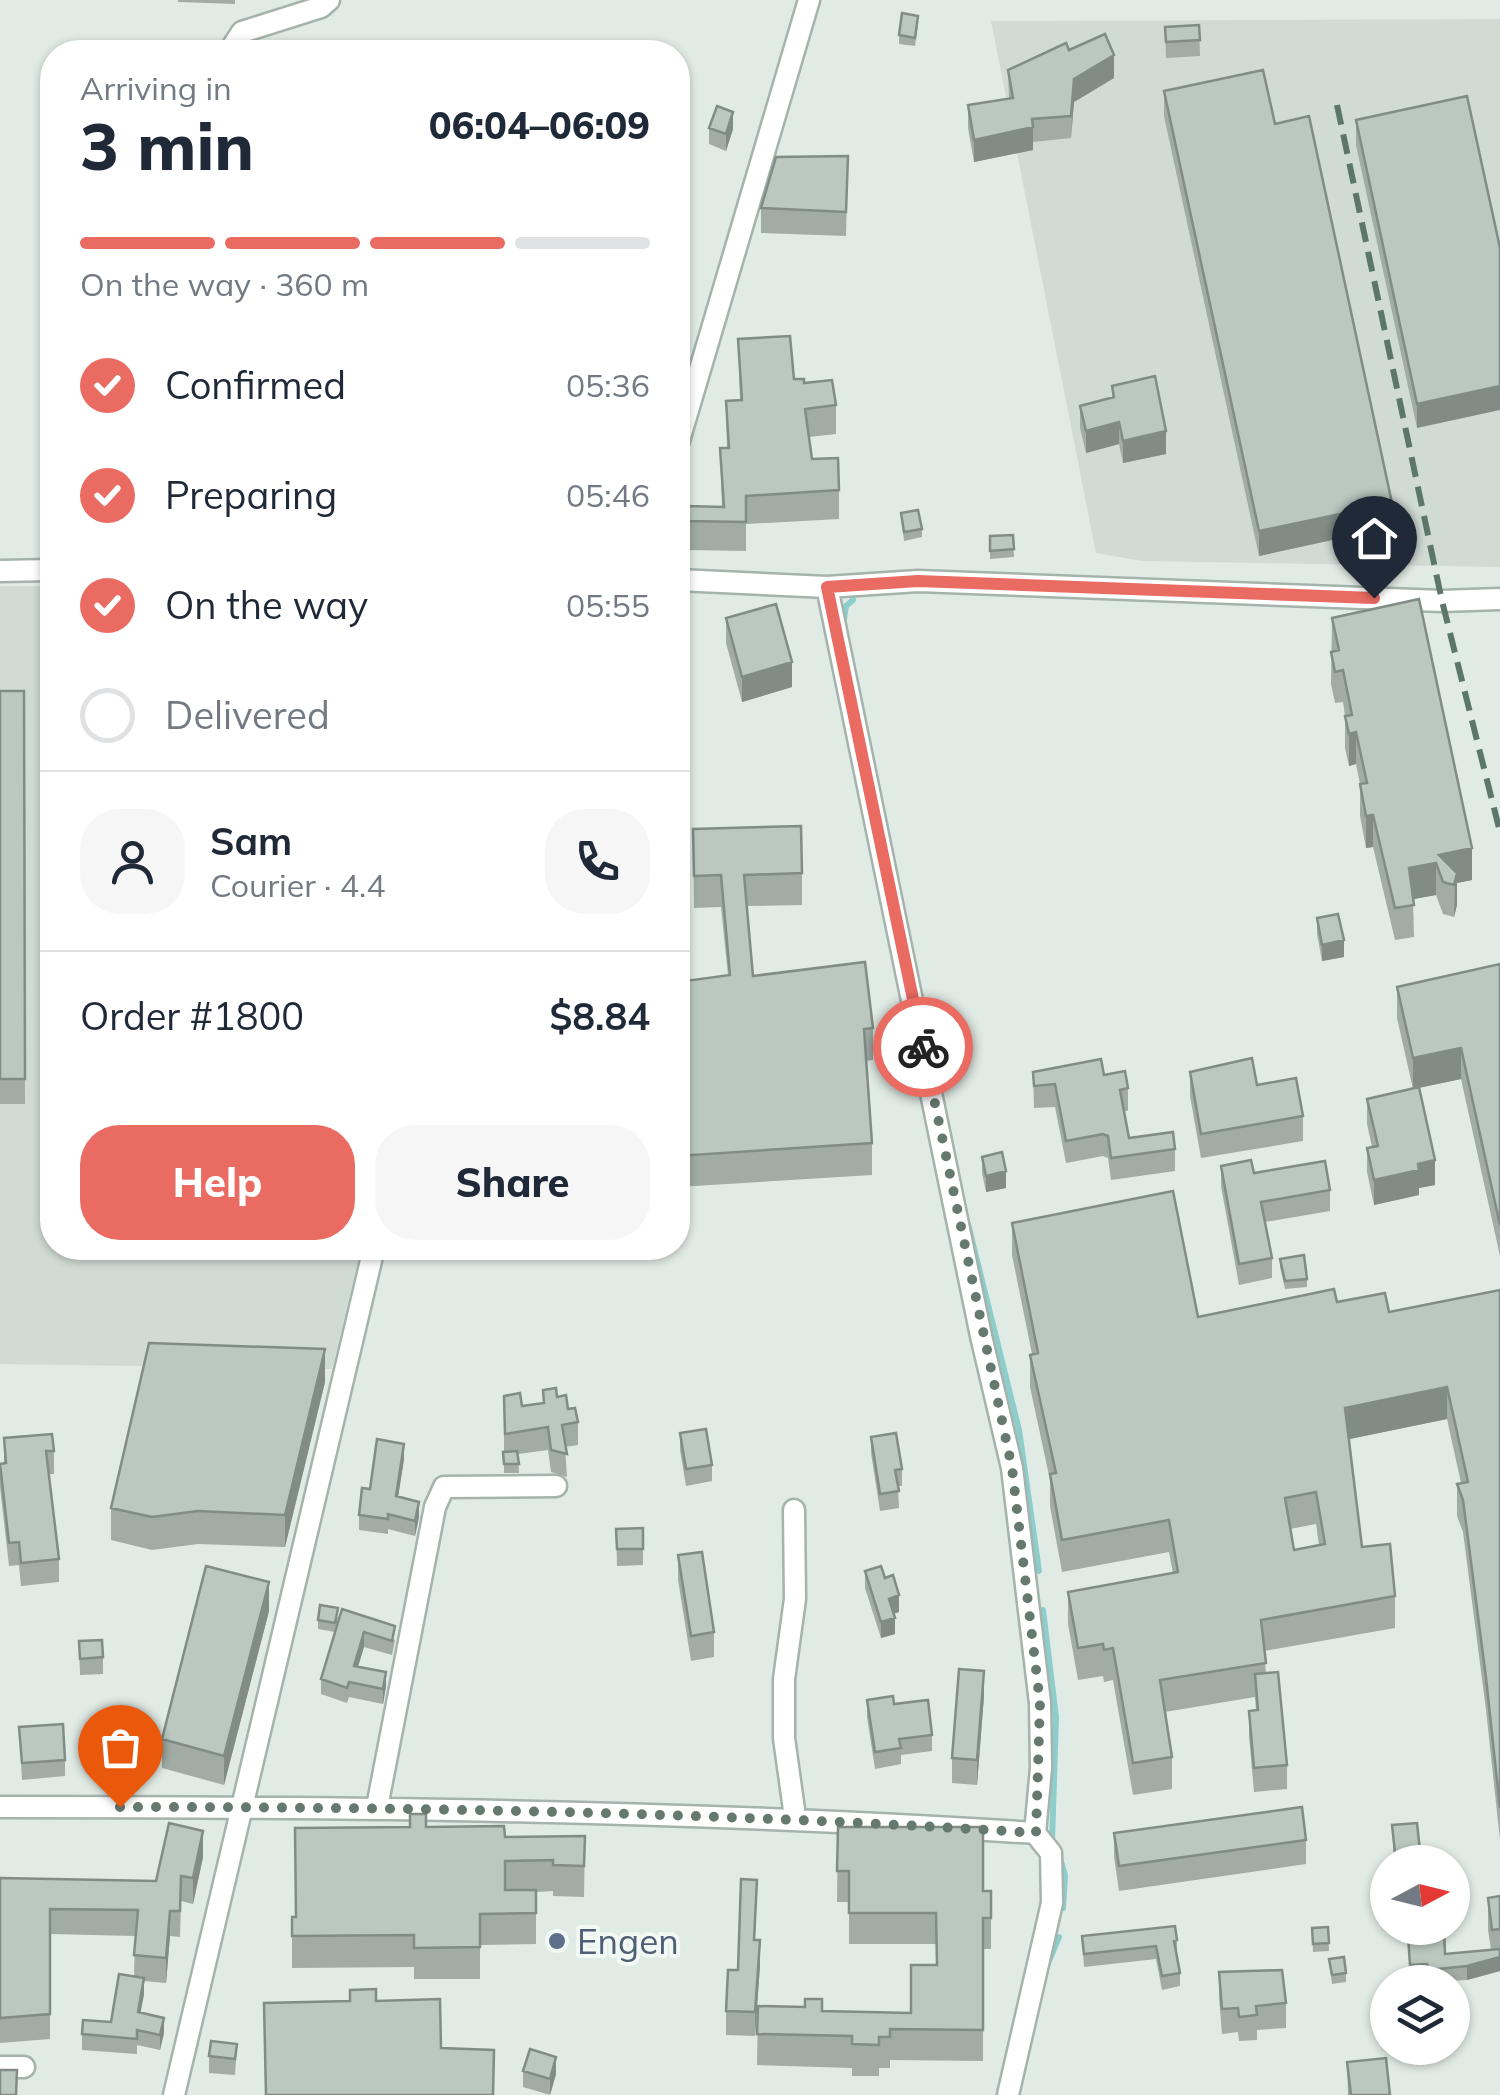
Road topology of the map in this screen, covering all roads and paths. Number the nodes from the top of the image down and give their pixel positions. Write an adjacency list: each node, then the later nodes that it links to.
1 (329, 0): 3 (street)
2 (808, 0): 4 (street)
3 (236, 40)
4 (690, 404)
5 (40, 570): 6 (street)
6 (0, 571)
7 (690, 581): 8 (street)
8 (827, 587): 9 (street); 17 (street)
9 (1500, 599)
10 (371, 1260): 14 (street)
11 (556, 1486): 15 (street)
12 (794, 1510): 16 (street)
13 (0, 1807): 14 (street)
14 (239, 1807): 15 (street); 20 (street)
15 (377, 1807): 16 (street)
16 (795, 1817): 17 (street)
17 (1036, 1833): 21 (street)
18 (0, 2067): 19 (street)
19 (24, 2067)
20 (174, 2095)
21 (1008, 2095)

